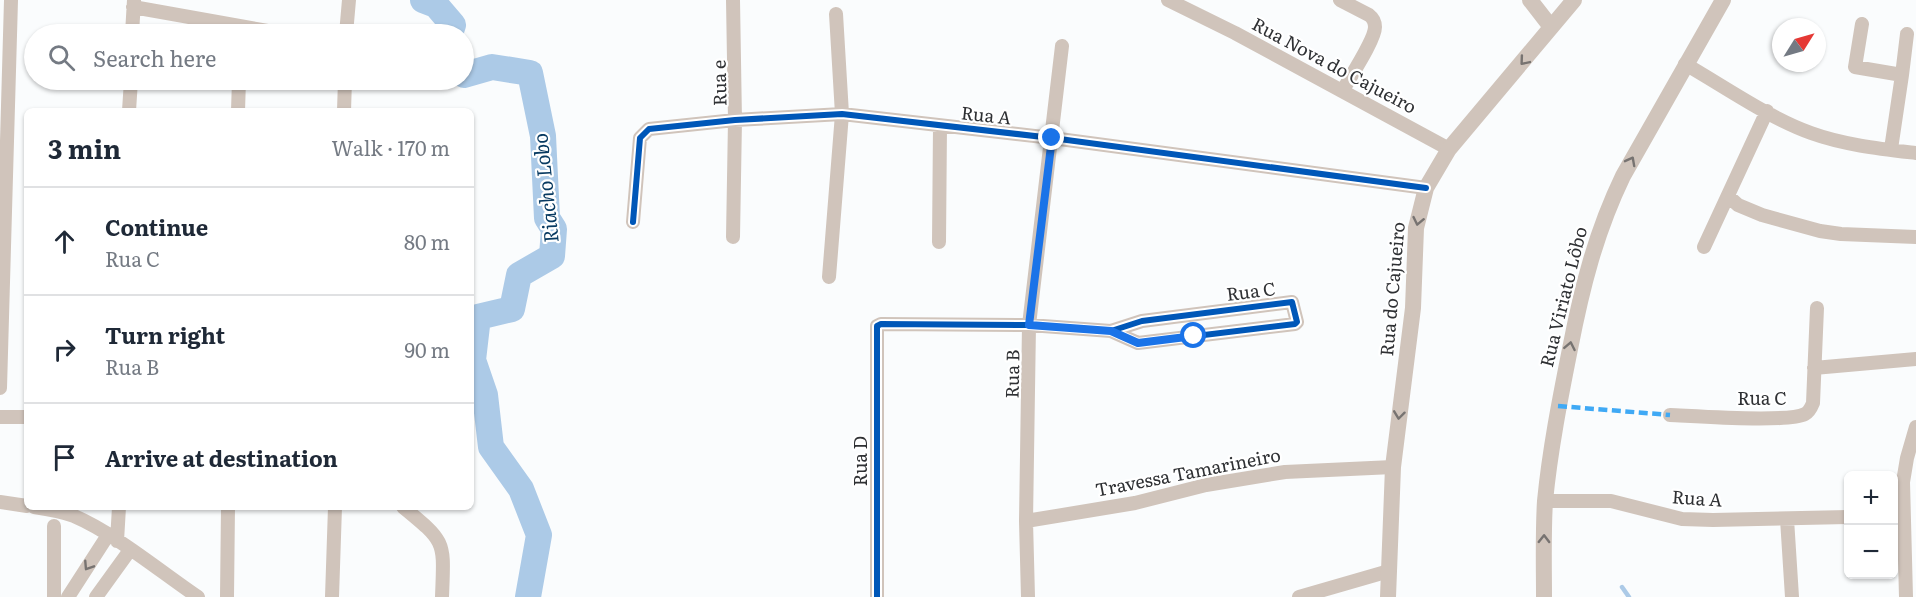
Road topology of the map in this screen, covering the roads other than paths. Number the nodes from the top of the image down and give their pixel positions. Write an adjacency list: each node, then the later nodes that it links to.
1 (10, 0): 51 (street)
2 (349, 0): 13 (street)
3 (733, 0): 29 (street, Rua e)
4 (1168, 0): 23 (street, Rua Nova do Cajueiro)
5 (1340, 0): 23 (street)
6 (1530, 0): 15 (street)
7 (1574, 0): 15 (street, Rua do Cajueiro)
8 (1723, 0): 18 (street, Rua Viriato Lôbo)
9 (134, 4): 11 (street); 12 (street)
10 (836, 14): 28 (street)
11 (133, 24)
12 (213, 24)
13 (347, 24)
14 (1862, 24): 19 (street)
15 (1551, 27): 32 (street, Rua do Cajueiro, one-way to 32)
16 (1907, 34): 19 (street)
17 (1062, 46): 31 (street, Rua B)
18 (1685, 64): 27 (street); 58 (street, Rua Viriato Lôbo, one-way to 18)
19 (1902, 75): 33 (street)
20 (130, 90): 24 (street)
21 (239, 90): 25 (street)
22 (345, 90): 26 (street)
23 (1343, 90): 32 (street, Rua Nova do Cajueiro)
24 (129, 108)
25 (238, 108)
26 (344, 108)
27 (1767, 111): 33 (street); 36 (street)
28 (842, 114): 29 (street, Rua A); 30 (street, Rua A); 42 (street)
29 (735, 120): 37 (street, Rua A); 38 (street, Rua e)
30 (940, 126): 31 (street, Rua A); 40 (street)
31 (1052, 138): 35 (street, Rua A); 45 (street, Rua B)
32 (1449, 149): 35 (street, Rua do Cajueiro)
33 (1891, 149): 34 (street)
34 (1916, 153)
35 (1426, 188): 56 (street, Rua do Cajueiro, one-way to 56)
36 (1728, 196): 39 (street); 41 (street)
37 (633, 222)
38 (734, 237)
39 (1916, 237)
40 (939, 242)
41 (1704, 248)
42 (828, 277)
43 (1817, 308): 50 (street, Rua C)
44 (1193, 314): 47 (street, Rua C); 48 (street); 48 (street, Rua C)
45 (1029, 325): 46 (street, Rua C); 47 (street, Rua C); 69 (street, Rua B)
46 (877, 326): 81 (street, Rua D)
47 (1111, 331): 48 (street, Rua C)
48 (1194, 336)
49 (1916, 359): 50 (street)
50 (1814, 368): 52 (street, Rua C)
51 (0, 388)
52 (1670, 415)
53 (0, 417): 54 (street)
54 (24, 417)
55 (1916, 427): 57 (street)
56 (1393, 468): 69 (street, Travessa Tamarineiro); 73 (street, Rua do Cajueiro)
57 (1909, 497): 66 (street)
58 (1545, 501): 68 (street, Rua A); 85 (street, Rua Viriato Lôbo, one-way to 58)
59 (0, 502): 60 (street)
60 (24, 506)
61 (54, 510): 71 (street)
62 (117, 510): 71 (street)
63 (228, 510): 78 (street)
64 (335, 510): 79 (street)
65 (406, 510): 80 (street)
66 (1898, 516): 87 (street)
67 (1844, 517): 68 (street, Rua A)
68 (1787, 519): 86 (street)
69 (1026, 521): 82 (street, Rua B)
70 (54, 526): 74 (street)
71 (112, 538): 72 (street); 75 (street, one-way to 75)
72 (130, 550): 76 (street); 77 (street)
73 (1389, 571): 83 (street); 84 (street, Rua do Cajueiro)
74 (54, 597)
75 (68, 597)
76 (96, 597)
77 (198, 597)
78 (227, 597)
79 (332, 597)
80 (442, 597)
81 (877, 597)
82 (1028, 597)
83 (1299, 597)
84 (1388, 597)
85 (1544, 597)
86 (1792, 597)
87 (1906, 597)

